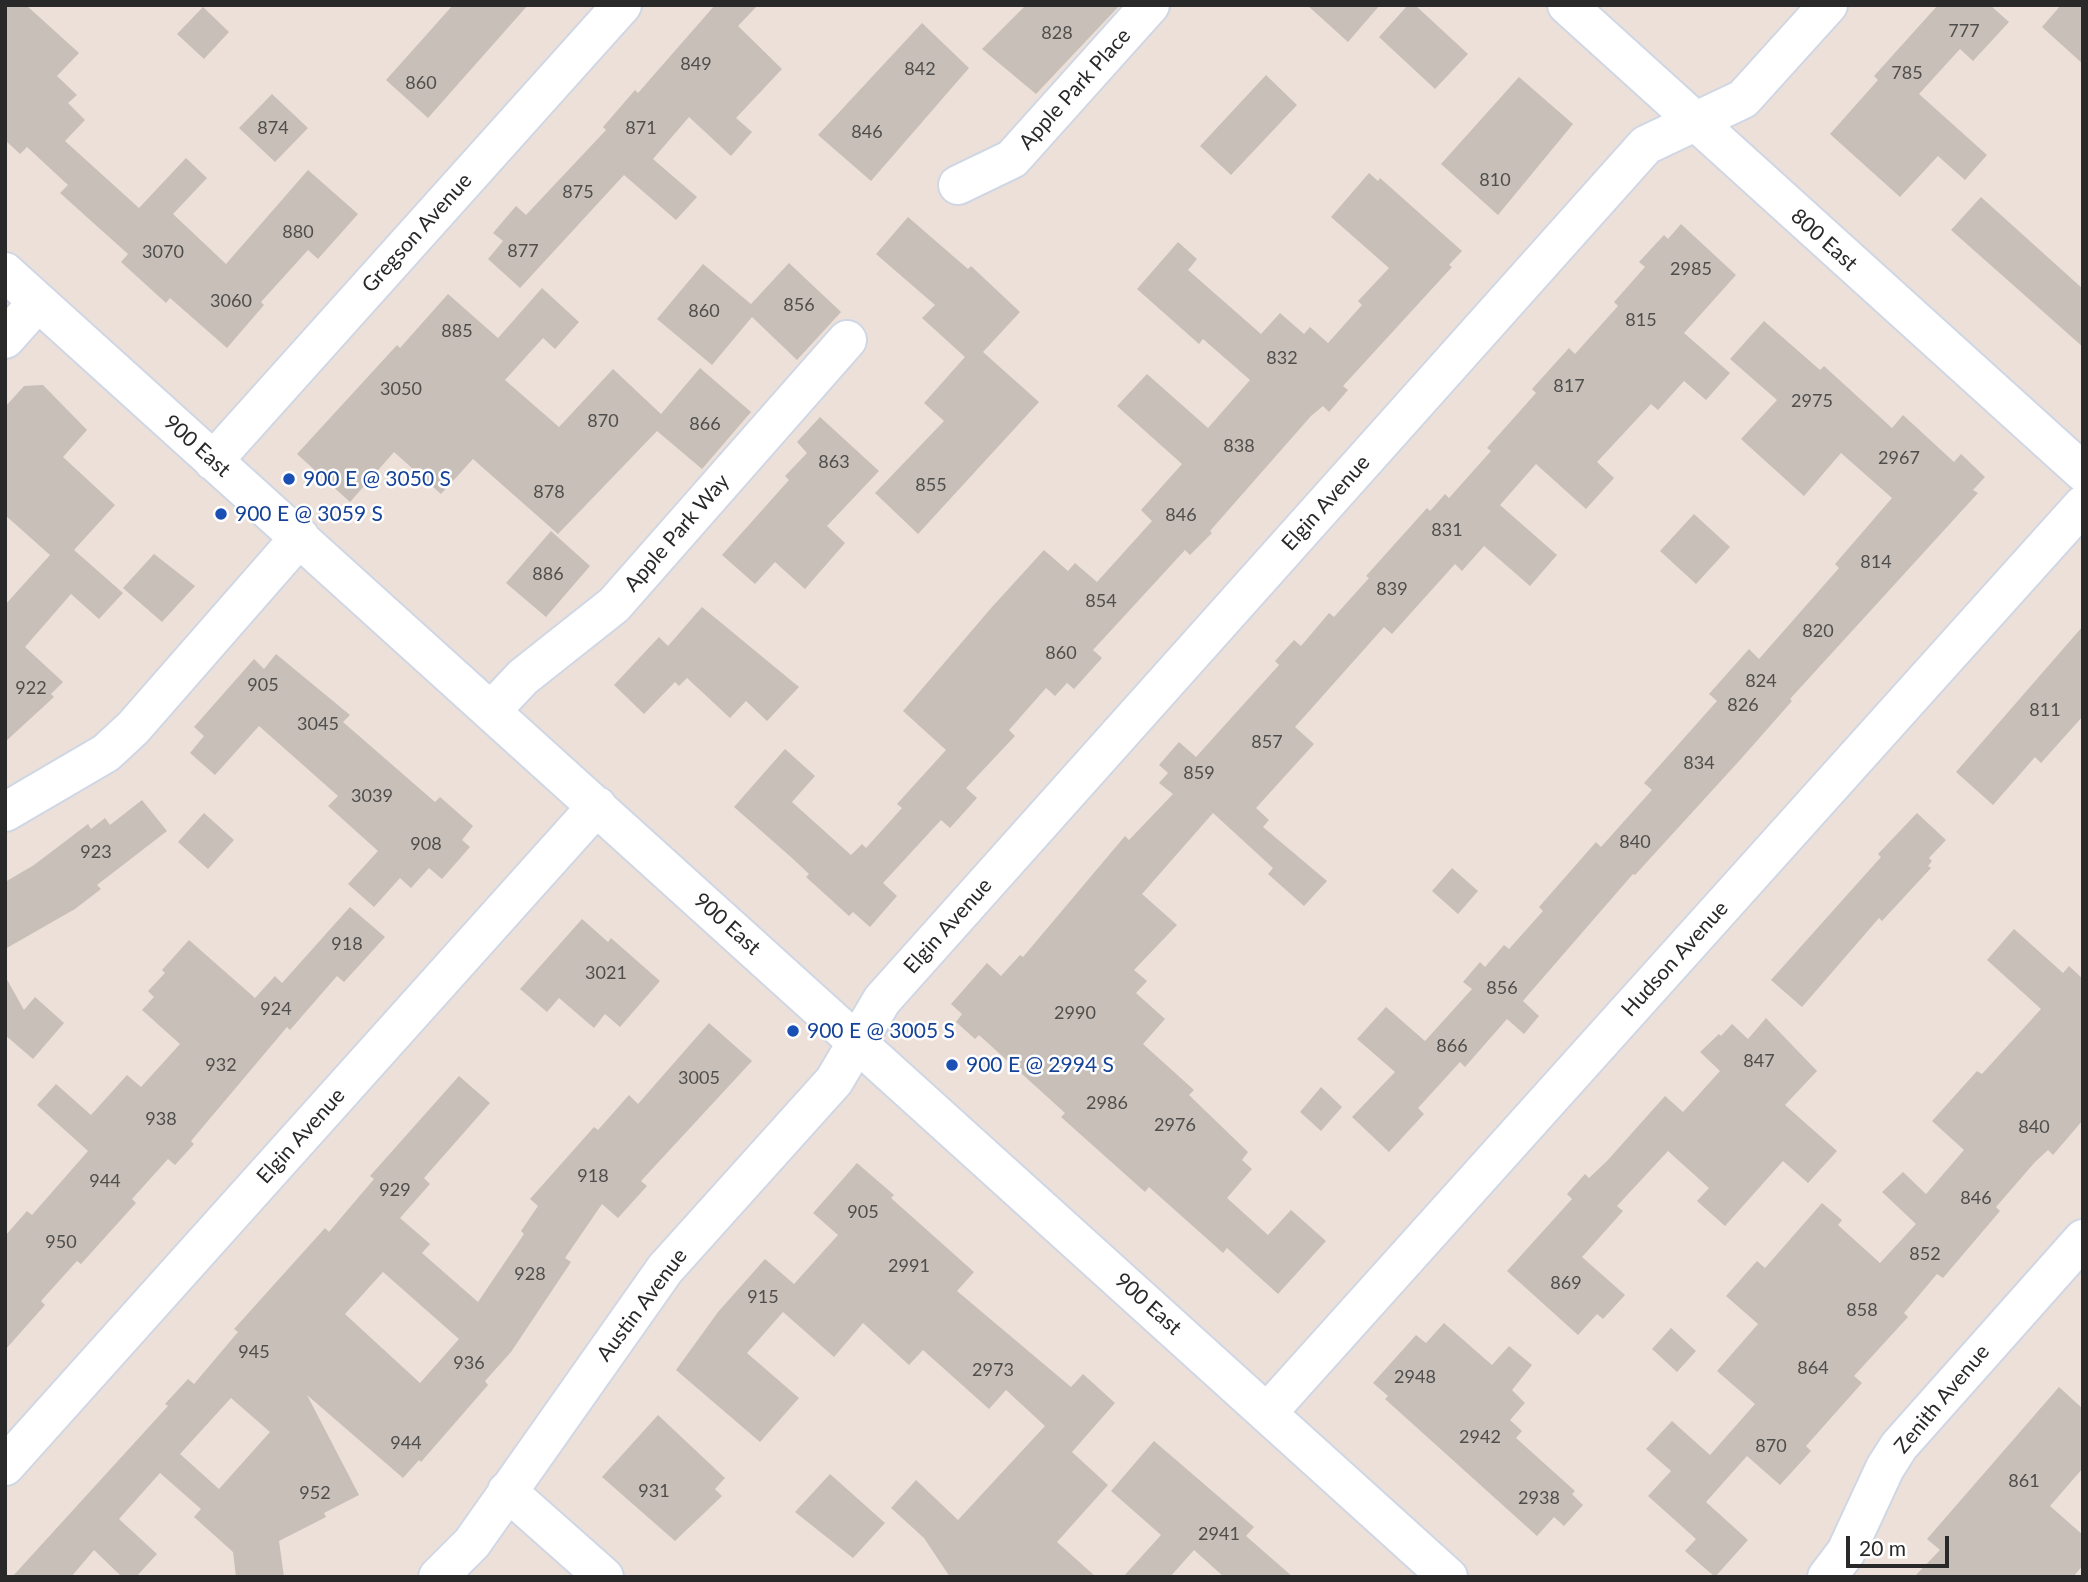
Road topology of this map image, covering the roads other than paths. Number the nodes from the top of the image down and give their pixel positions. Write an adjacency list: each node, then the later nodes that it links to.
1 (622, 5): 11 (street, Gregson Avenue)
2 (1150, 5): 6 (street, Apple Park Place)
3 (1567, 5): 5 (street, 800 East)
4 (1828, 5): 5 (street, Elgin Avenue)
5 (1693, 122): 12 (street, 800 East); 18 (street, Elgin Avenue)
6 (958, 185)
7 (5, 272): 8 (street, 900 East)
8 (38, 302): 9 (street); 11 (street, 900 East)
9 (5, 339)
10 (847, 340): 15 (street, Apple Park Way)
11 (212, 461): 14 (street, 900 East)
12 (2083, 472)
13 (2083, 505): 20 (street, Hudson Avenue)
14 (300, 537): 15 (street, 900 East); 17 (street)
15 (491, 711): 16 (street, 900 East)
16 (597, 806): 18 (street, 900 East); 21 (street, Elgin Avenue)
17 (5, 812)
18 (857, 1041): 20 (street, 900 East); 22 (street, Austin Avenue)
19 (2083, 1239): 26 (street, Zenith Avenue)
20 (1267, 1413): 25 (street, 900 East)
21 (5, 1466)
22 (508, 1491): 23 (street, Austin Avenue); 24 (street)
23 (438, 1577)
24 (604, 1577)
25 (1448, 1577)
26 (1827, 1577)

